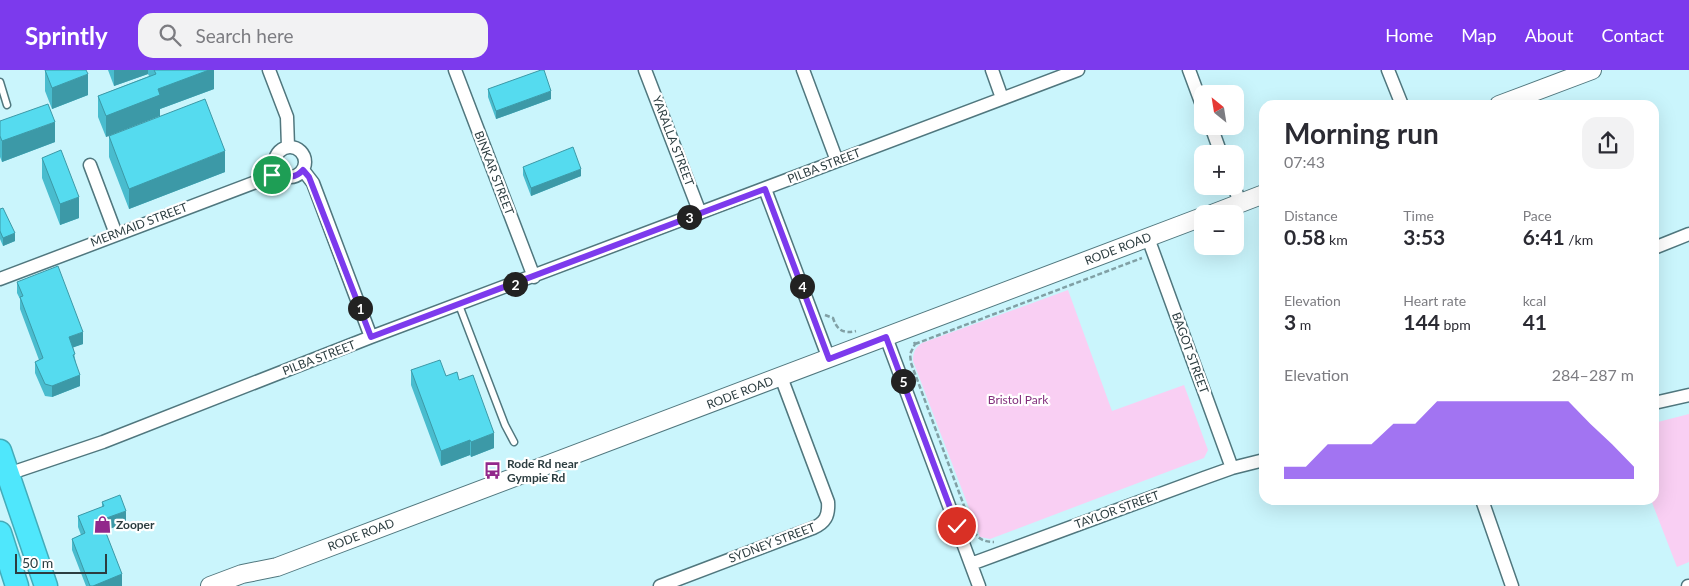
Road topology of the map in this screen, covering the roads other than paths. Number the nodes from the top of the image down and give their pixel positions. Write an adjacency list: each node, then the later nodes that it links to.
1 (269, 70): 16 (street)
2 (455, 70): 32 (street, BINKAR STREET)
3 (646, 70): 26 (street, YARALLA STREET)
4 (803, 70): 17 (street)
5 (992, 70): 12 (street)
6 (1078, 70): 12 (street, PILBA STREET)
7 (1189, 70): 11 (street)
8 (1388, 70): 13 (street)
9 (1590, 70): 14 (main road)
10 (0, 82): 15 (lane)
11 (1195, 85)
12 (1002, 98): 17 (street, PILBA STREET)
13 (1400, 100)
14 (1512, 100)
15 (7, 105)
16 (288, 147): 19 (street); 20 (street)
17 (837, 161): 21 (street, PILBA STREET)
18 (90, 165): 28 (street)
19 (303, 170): 20 (street); 35 (street)
20 (278, 171): 28 (street, MERMAID STREET)
21 (765, 189): 26 (street, PILBA STREET); 37 (street)
22 (1237, 195): 24 (street)
23 (1259, 196): 24 (main road)
24 (1240, 203): 25 (main road)
25 (1235, 205)
26 (700, 213): 32 (street, PILBA STREET)
27 (1194, 220): 30 (main road, RODE ROAD)
28 (116, 234): 33 (street, MERMAID STREET)
29 (1689, 234): 31 (street)
30 (1148, 238): 36 (main road, RODE ROAD); 44 (street, BAGOT STREET)
31 (1659, 246)
32 (534, 277): 34 (street, PILBA STREET)
33 (0, 279)
34 (459, 304): 35 (street, PILBA STREET); 41 (lane)
35 (371, 337): 45 (street, PILBA STREET)
36 (886, 337): 37 (main road, RODE ROAD); 48 (street)
37 (829, 359): 38 (main road, RODE ROAD)
38 (781, 377): 49 (main road, RODE ROAD); 54 (street, SYDNEY STREET)
39 (1689, 395): 40 (street)
40 (1659, 402)
41 (514, 442)
42 (0, 451): 45 (highway)
43 (1259, 461): 44 (street, TAYLOR STREET)
44 (1232, 468): 48 (street, TAYLOR STREET)
45 (8, 474): 51 (highway)
46 (1484, 505): 56 (street)
47 (0, 533): 50 (highway)
48 (971, 564): 55 (street)
49 (277, 567): 52 (main road, RODE ROAD); 53 (main road, RODE ROAD)
50 (17, 586)
51 (46, 586)
52 (210, 586)
53 (248, 586)
54 (660, 586)
55 (979, 586)
56 (1512, 586)

